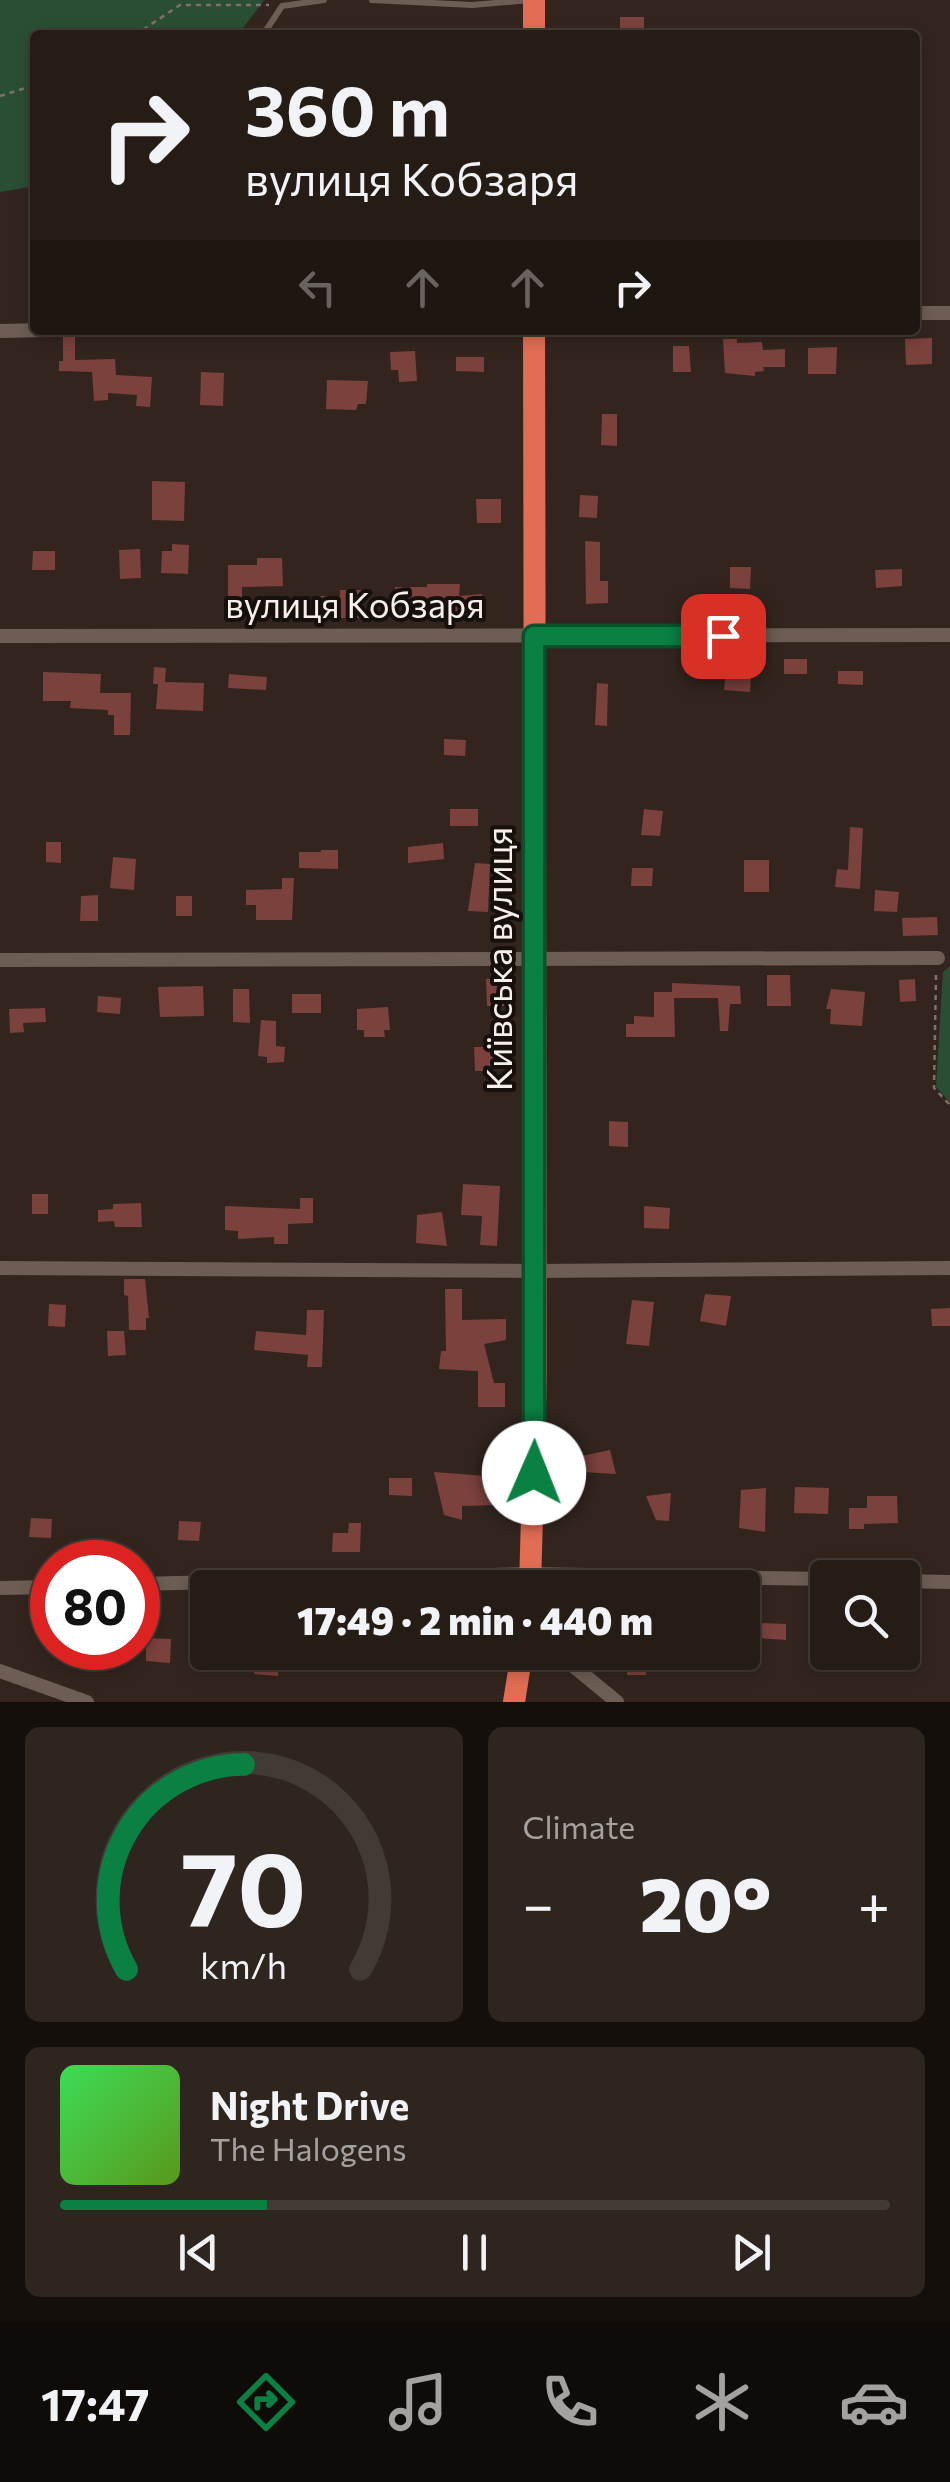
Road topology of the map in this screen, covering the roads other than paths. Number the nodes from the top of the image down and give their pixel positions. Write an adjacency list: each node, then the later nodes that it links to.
1 (324, 0): 4 (lane)
2 (372, 0): 3 (lane)
3 (533, 0): 5 (highway)
4 (266, 30)
5 (534, 30)
6 (920, 313): 7 (street)
7 (950, 313)
8 (30, 330): 9 (street)
9 (0, 331)
10 (534, 335): 13 (highway, Київська вулиця)
11 (950, 635): 13 (street, вулиця Кобзаря)
12 (0, 636): 13 (street, вулиця Кобзаря)
13 (534, 636): 15 (highway, Київська вулиця)
14 (944, 955): 15 (street)
15 (536, 958): 16 (street); 19 (highway, Київська вулиця)
16 (0, 960)
17 (0, 1268): 19 (street)
18 (950, 1268): 19 (street)
19 (534, 1271): 20 (highway, Київська вулиця)
20 (530, 1570)
21 (760, 1579): 22 (street)
22 (810, 1579)
23 (920, 1581): 24 (street)
24 (950, 1582)
25 (160, 1584): 26 (street)
26 (190, 1584)
27 (30, 1587): 28 (street)
28 (0, 1588)
29 (519, 1670): 33 (highway)
30 (578, 1670): 34 (street)
31 (0, 1671): 32 (street)
32 (87, 1702)
33 (514, 1702)
34 (617, 1702)

